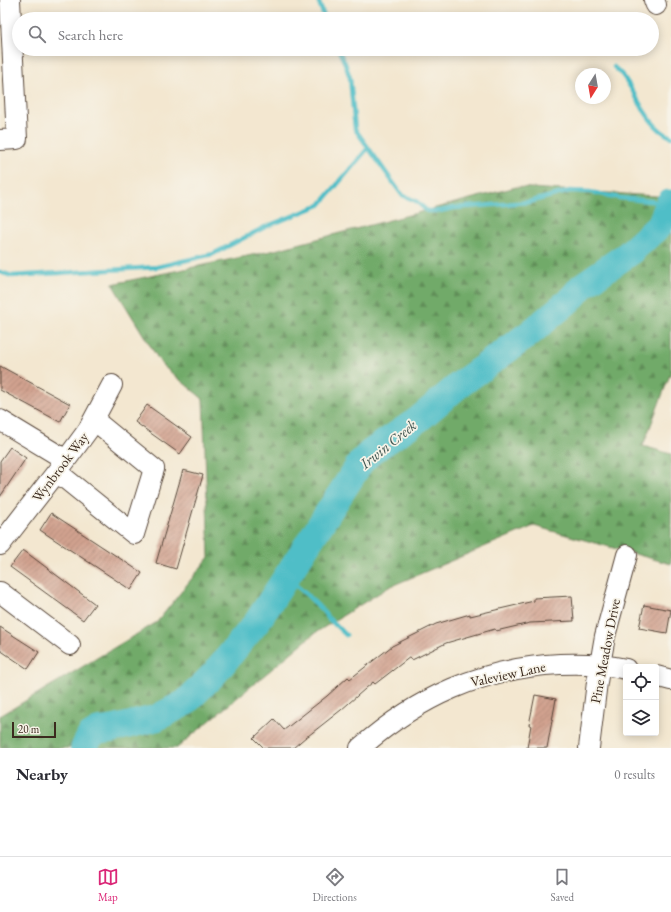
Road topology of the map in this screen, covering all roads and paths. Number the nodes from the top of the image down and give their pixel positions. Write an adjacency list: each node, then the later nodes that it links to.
1 (10, 0): 2 (street)
2 (12, 40)
3 (13, 56): 4 (street)
4 (0, 140)
5 (112, 385): 7 (street, Wynbrook Way)
6 (0, 420): 8 (street)
7 (94, 420): 8 (street, Wynbrook Way); 8 (street)
8 (61, 466): 9 (street, Wynbrook Way)
9 (0, 545)
10 (627, 555): 13 (street, Pine Meadow Drive)
11 (0, 592): 12 (street)
12 (70, 646)
13 (600, 664): 14 (street, Valeview Lane); 17 (street, Valeview Lane); 18 (street, Pine Meadow Drive)
14 (623, 668)
15 (659, 677): 16 (street)
16 (671, 680)
17 (360, 748)
18 (589, 748)

